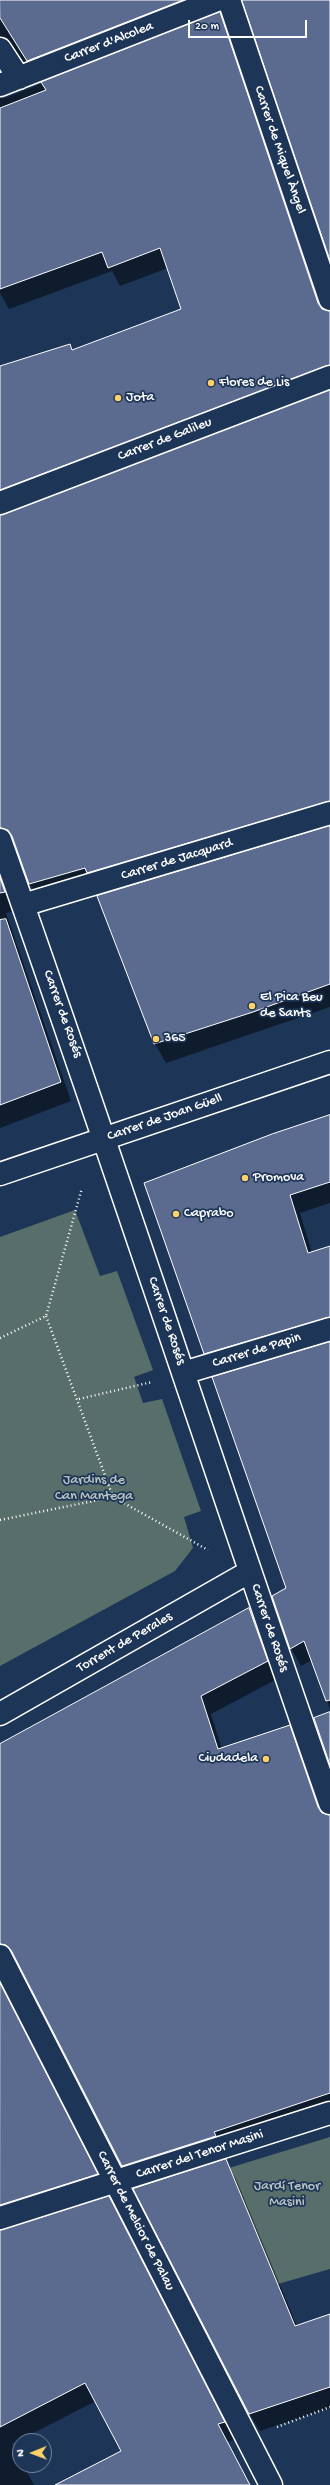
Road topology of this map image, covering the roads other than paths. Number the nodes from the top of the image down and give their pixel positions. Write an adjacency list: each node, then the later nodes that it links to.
1 (217, 0): 4 (street, Carrer d'Alcolea)
2 (229, 0): 5 (street, Carrer de Miquel Àngel)
3 (0, 49): 4 (street)
4 (10, 81)
5 (330, 300)
6 (330, 377): 7 (street, Carrer de Galileu)
7 (0, 503)
8 (330, 813): 10 (street, Carrer de Jacquard)
9 (0, 840): 10 (street, Carrer de Rosés)
10 (23, 905): 12 (street, Carrer de Rosés)
11 (330, 1062): 12 (street, Carrer de Joan Güell)
12 (104, 1138): 13 (street, Carrer de Joan Güell); 15 (street, Carrer de Rosés)
13 (0, 1174)
14 (330, 1329): 15 (street, Carrer de Papin)
15 (183, 1373): 16 (street, Carrer de Rosés)
16 (249, 1572): 17 (street, Torrent de Perales); 18 (street, Carrer de Rosés)
17 (0, 1714)
18 (330, 1803)
19 (0, 1956): 21 (street, Carrer de Melcior de Palau)
20 (330, 2113): 21 (street, Carrer del Tenor Masini)
21 (116, 2183): 22 (street, Carrer del Tenor Masini); 23 (street, Carrer de Melcior de Palau)
22 (0, 2218)
23 (271, 2485)

